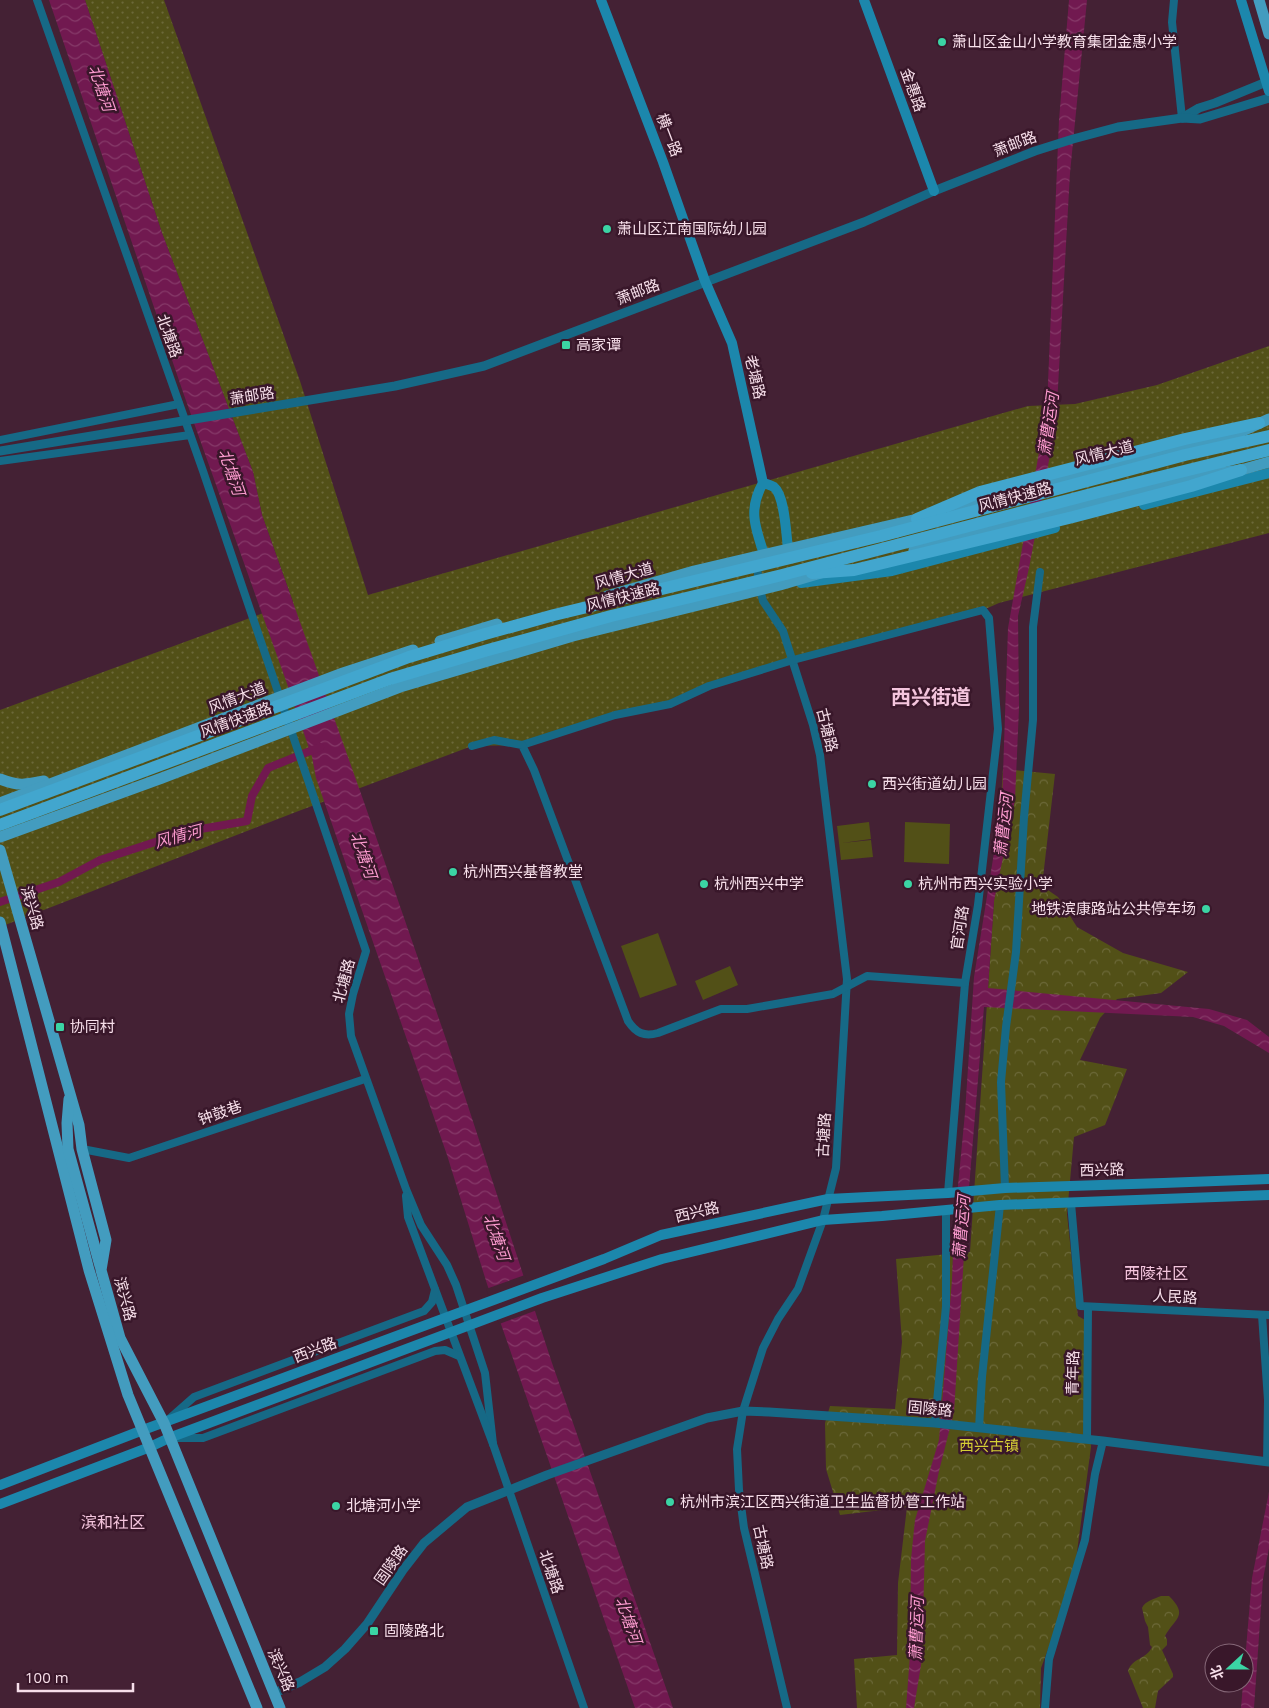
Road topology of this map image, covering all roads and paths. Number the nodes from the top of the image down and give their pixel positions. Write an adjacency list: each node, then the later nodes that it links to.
1 (37, 0): 13 (street, 北塘路)
2 (601, 0): 12 (main road, 横一路)
3 (864, 0): 11 (main road, 金惠路)
4 (1174, 0): 10 (street)
5 (1241, 0): 8 (main road)
6 (1258, 0): 7 (main road)
7 (1269, 34)
8 (1268, 85): 10 (street)
9 (1269, 98): 10 (street, 萧邮路)
10 (1182, 118): 11 (street, 萧邮路)
11 (934, 191): 12 (street, 萧邮路)
12 (705, 281): 14 (street, 萧邮路); 26 (main road, 老塘路)
13 (179, 404): 14 (street, 北塘路); 18 (street)
14 (184, 420): 16 (street, 北塘路); 20 (street, 萧邮路)
15 (1264, 421): 24 (highway)
16 (190, 435): 21 (street); 46 (street, 北塘路)
17 (1269, 436): 27 (highway, 风情快速路)
18 (0, 440)
19 (1269, 450): 31 (highway, 风情快速路)
20 (0, 451)
21 (0, 461)
22 (1269, 462): 23 (main road)
23 (1241, 470): 31 (main road); 31 (highway)
24 (1070, 473): 27 (highway); 28 (main road, 风情大道)
25 (1269, 473): 31 (main road)
26 (763, 483): 28 (main road); 29 (main road)
27 (881, 536): 39 (highway, 风情快速路)
28 (788, 548): 29 (main road, 风情大道)
29 (764, 554): 32 (street, 古塘路); 36 (main road, 风情大道)
30 (1040, 572): 50 (street)
31 (781, 580): 32 (main road); 40 (highway, 风情快速路)
32 (760, 589): 33 (street, 古塘路); 41 (main road)
33 (793, 660): 34 (street); 44 (street, 官河路); 45 (street, 古塘路)
34 (522, 745): 35 (street); 45 (street)
35 (472, 746)
36 (87, 770): 37 (main road); 38 (main road, 风情大道)
37 (0, 779)
38 (0, 803)
39 (0, 810)
40 (0, 825)
41 (0, 837)
42 (0, 850): 47 (main road, 滨兴路)
43 (1, 924): 68 (main road, 滨兴路)
44 (965, 983): 45 (street); 52 (street, 官河路)
45 (845, 987): 54 (street, 古塘路)
46 (365, 1079): 48 (street, 钟鼓巷); 51 (street, 北塘路)
47 (70, 1092): 48 (main road, 滨兴路); 59 (main road)
48 (82, 1149): 59 (main road, 滨兴路)
49 (1269, 1178): 50 (main road, 西兴路)
50 (1005, 1188): 52 (main road, 西兴路)
51 (406, 1189): 60 (street, 北塘路); 72 (street, 北塘路)
52 (950, 1192): 54 (main road, 西兴路)
53 (1269, 1195): 55 (main road, 西兴路)
54 (828, 1199): 58 (street, 古塘路); 65 (main road, 西兴路)
55 (1071, 1203): 56 (main road, 西兴路); 61 (street, 青年路)
56 (1000, 1205): 57 (main road, 西兴路); 67 (street)
57 (948, 1210): 58 (main road, 西兴路); 66 (street)
58 (823, 1220): 64 (street, 古塘路); 69 (main road, 西兴路)
59 (101, 1270): 65 (main road, 滨兴路)
60 (435, 1290): 63 (street, 北塘路); 65 (street, 西兴路)
61 (1084, 1307): 62 (street, 人民路); 70 (street, 青年路)
62 (1266, 1315): 74 (street)
63 (459, 1356): 69 (street, 西兴路); 72 (street, 北塘路)
64 (743, 1411): 66 (street, 固陵路); 76 (street, 固陵路); 82 (street, 古塘路)
65 (164, 1423): 68 (main road, 西兴路); 69 (main road, 滨兴路)
66 (936, 1423): 67 (street, 固陵路)
67 (979, 1428): 70 (street, 固陵路)
68 (144, 1430): 73 (main road, 滨兴路); 75 (main road, 西兴路)
69 (169, 1438): 73 (main road, 西兴路); 78 (main road, 滨兴路)
70 (1087, 1440): 71 (street, 固陵路)
71 (1103, 1441): 74 (street, 固陵路); 83 (street)
72 (493, 1444): 76 (street, 北塘路)
73 (150, 1447): 77 (main road, 西兴路); 79 (main road, 滨兴路)
74 (1268, 1462)
75 (0, 1485)
76 (507, 1490): 78 (street, 固陵路); 81 (street, 北塘路)
77 (0, 1504)
78 (274, 1693): 80 (main road, 滨兴路)
79 (257, 1708)
80 (280, 1708)
81 (584, 1708)
82 (786, 1708)
83 (1045, 1708)

